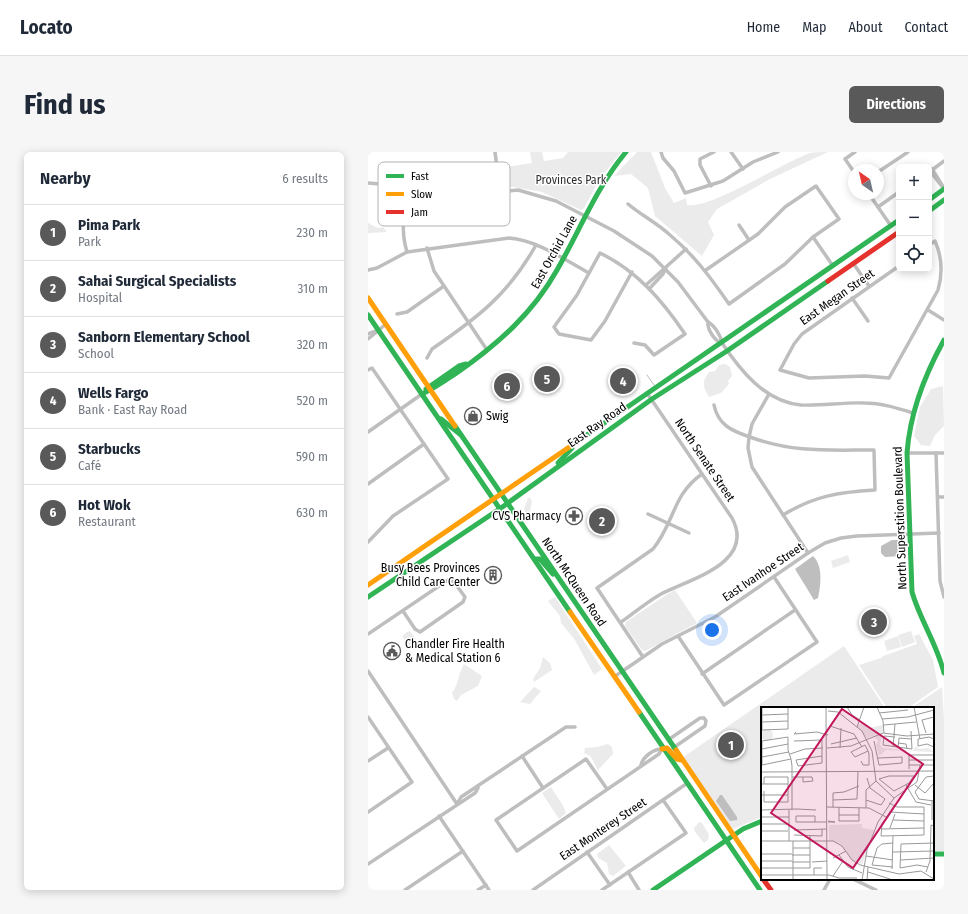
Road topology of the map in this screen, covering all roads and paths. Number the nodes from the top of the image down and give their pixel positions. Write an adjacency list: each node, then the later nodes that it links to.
1 (495, 152): 12 (street)
2 (626, 152): 30 (main road, East Orchid Lane)
3 (661, 152): 20 (street)
4 (714, 152): 20 (street)
5 (731, 152): 15 (street)
6 (763, 152): 10 (street)
7 (778, 152): 10 (street)
8 (855, 152): 13 (street)
9 (908, 152): 14 (street)
10 (766, 157): 15 (street)
11 (944, 161): 16 (street)
12 (496, 162)
13 (848, 164)
14 (884, 168)
15 (743, 169): 20 (street)
16 (932, 170)
17 (932, 172): 21 (street)
18 (368, 183): 19 (street)
19 (378, 184)
20 (711, 186)
21 (944, 189): 24 (main road)
22 (510, 190): 30 (street)
23 (896, 194): 28 (street)
24 (932, 198)
25 (874, 200): 28 (street)
26 (944, 200): 29 (main road)
27 (628, 204): 41 (street)
28 (878, 207): 34 (street)
29 (932, 209)
30 (585, 216): 43 (main road, East Orchid Lane); 46 (street)
31 (896, 222): 34 (main road, East Ray Road)
32 (739, 225): 37 (street)
33 (402, 226): 42 (street)
34 (891, 226): 45 (main road, East Ray Road)
35 (896, 234): 44 (main road, East Ray Road)
36 (813, 237): 37 (street); 45 (street); 49 (street)
37 (749, 240): 49 (street)
38 (932, 243): 57 (street)
39 (536, 245): 40 (street); 43 (street); 62 (street)
40 (427, 248): 42 (street); 52 (street)
41 (686, 249): 46 (street); 49 (street)
42 (407, 252): 48 (street)
43 (563, 259): 51 (street); 70 (main road, East Orchid Lane)
44 (853, 263): 53 (street); 71 (main road, East Ray Road)
45 (833, 266): 69 (main road, East Ray Road)
46 (666, 268): 54 (street); 69 (street)
47 (896, 268): 53 (street, East Megan Street)
48 (368, 270)
49 (706, 270)
50 (632, 272): 51 (street); 51 (street); 54 (street)
51 (589, 273)
52 (444, 286): 58 (street); 62 (street)
53 (869, 286): 56 (street, East Megan Street)
54 (648, 287): 68 (street)
55 (368, 298): 63 (main road, North McQueen Road)
56 (852, 298): 57 (street, East Megan Street); 61 (street)
57 (928, 310): 60 (street)
58 (397, 314)
59 (368, 315): 64 (main road, North McQueen Road)
60 (944, 320)
61 (868, 321)
62 (470, 323): 70 (street); 72 (street)
63 (386, 324): 64 (street); 74 (main road, North McQueen Road)
64 (378, 330): 65 (street); 66 (street); 76 (main road, North McQueen Road)
65 (368, 334)
66 (368, 339)
67 (944, 340): 81 (main road, North Superstition Boulevard)
68 (634, 343)
69 (722, 343): 71 (street); 75 (main road, East Ray Road)
70 (487, 350): 74 (main road, East Orchid Lane)
71 (727, 350): 77 (street); 78 (main road, East Ray Road)
72 (427, 358)
73 (368, 370): 80 (street)
74 (430, 388): 76 (main road, East Orchid Lane); 84 (main road, North McQueen Road)
75 (647, 392): 78 (street, North Senate Street); 85 (main road, East Ray Road)
76 (422, 394): 80 (street, East Orchid Lane); 82 (main road, North McQueen Road)
77 (770, 394): 81 (street); 86 (street)
78 (652, 399): 91 (main road, East Ray Road); 92 (street, North Senate Street)
79 (714, 405): 86 (street)
80 (400, 409): 83 (street, East Orchid Lane); 87 (street)
81 (912, 412): 88 (main road, North Superstition Boulevard)
82 (437, 416): 84 (main road); 97 (main road, North McQueen Road)
83 (368, 432)
84 (462, 435): 94 (main road, North McQueen Road)
85 (581, 437): 91 (main road); 94 (main road, East Ray Road)
86 (748, 437): 101 (street); 101 (street)
87 (424, 444): 93 (street); 106 (street)
88 (907, 453): 89 (street); 105 (main road, North Superstition Boulevard)
89 (936, 453): 90 (street); 95 (street)
90 (944, 453)
91 (554, 468): 98 (main road, East Ray Road)
92 (702, 474): 102 (street); 116 (street, North Senate Street)
93 (368, 484)
94 (502, 494): 97 (main road, East Ray Road); 98 (main road, North McQueen Road)
95 (938, 497): 96 (street); 104 (street)
96 (944, 497)
97 (494, 499): 99 (main road, North McQueen Road); 111 (main road, East Ray Road)
98 (509, 502): 99 (main road, East Ray Road); 110 (main road, North McQueen Road)
99 (501, 508): 108 (main road, North McQueen Road); 112 (main road, East Ray Road)
100 (648, 514): 102 (street)
101 (783, 515): 107 (street)
102 (668, 523): 103 (street); 116 (street)
103 (689, 533)
104 (939, 533): 105 (street, East Ivanhoe Street); 113 (street)
105 (909, 534): 107 (street, East Ivanhoe Street); 122 (main road, North Superstition Boulevard)
106 (368, 542)
107 (808, 553): 109 (street, East Ivanhoe Street)
108 (535, 559): 110 (main road); 124 (main road, North McQueen Road)
109 (774, 577): 114 (street); 118 (street, East Ivanhoe Street)
110 (562, 581): 121 (main road, North McQueen Road)
111 (368, 585)
112 (368, 596)
113 (944, 597)
114 (795, 610): 123 (street); 123 (street)
115 (403, 611): 115 (street); 117 (street)
116 (621, 622): 119 (street)
117 (368, 634)
118 (678, 636): 119 (street, East Ivanhoe Street); 123 (street)
119 (644, 657): 121 (street, East Ivanhoe Street)
120 (368, 671): 125 (street)
121 (622, 672): 124 (street, East Ivanhoe Street); 128 (main road, North McQueen Road)
122 (944, 673)
123 (702, 674)
124 (614, 677): 131 (main road, North McQueen Road)
125 (370, 679): 139 (street)
126 (368, 717): 129 (street)
127 (575, 727): 132 (street)
128 (668, 740): 130 (main road, North McQueen Road); 130 (street)
129 (388, 748): 134 (street); 140 (street)
130 (674, 748): 133 (main road, North McQueen Road)
131 (662, 749): 133 (main road); 135 (main road, North McQueen Road); 137 (street)
132 (522, 756): 136 (street); 139 (street)
133 (682, 760): 143 (main road, North McQueen Road)
134 (368, 761)
135 (686, 784): 138 (street, East Monterey Street); 144 (main road, North McQueen Road)
136 (543, 788): 137 (street); 137 (street)
137 (607, 790)
138 (663, 800): 146 (street, East Monterey Street); 148 (street)
139 (457, 804): 141 (street)
140 (368, 812)
141 (439, 816): 145 (street); 147 (street)
142 (761, 822): 143 (main road)
143 (734, 835): 144 (main road); 149 (main road, North McQueen Road)
144 (726, 840): 161 (main road); 162 (main road, North McQueen Road)
145 (463, 851): 153 (street); 155 (street)
146 (587, 852): 154 (street); 158 (street, East Monterey Street)
147 (368, 864)
148 (628, 872): 154 (street); 160 (street)
149 (761, 875)
150 (764, 880): 163 (main road, North McQueen Road)
151 (829, 880): 164 (street)
152 (855, 880): 165 (street)
153 (486, 885): 156 (street); 157 (street)
154 (610, 885): 159 (street)
155 (405, 890)
156 (478, 890)
157 (489, 890)
158 (533, 890)
159 (602, 890)
160 (639, 890)
161 (653, 890)
162 (760, 890)
163 (771, 890)
164 (824, 890)
165 (874, 890)

